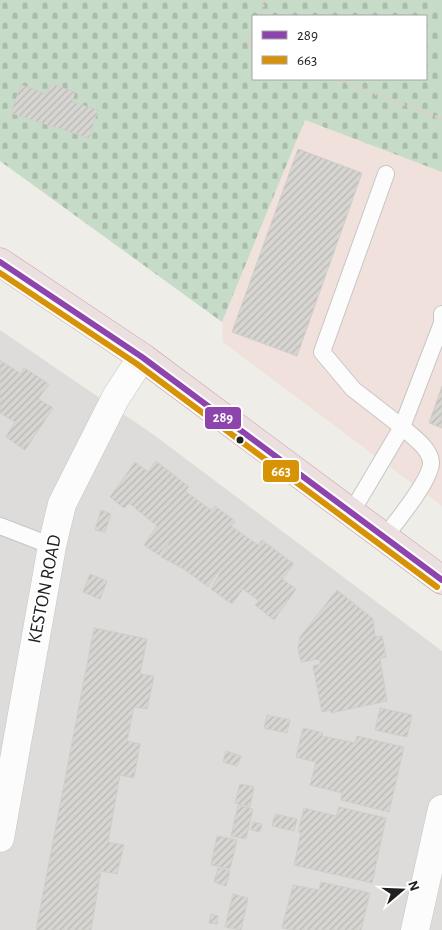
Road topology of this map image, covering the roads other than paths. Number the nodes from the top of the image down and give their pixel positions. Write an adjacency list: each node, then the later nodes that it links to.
1 (386, 174): 5 (lane)
2 (0, 262): 4 (highway)
3 (442, 314): 5 (lane)
4 (142, 357): 6 (highway); 9 (street, KESTON ROAD)
5 (402, 426): 6 (lane); 8 (lane)
6 (350, 513): 8 (highway)
7 (0, 526): 9 (lane)
8 (384, 538): 10 (highway)
9 (52, 546): 12 (street, KESTON ROAD)
10 (442, 580)
11 (442, 810): 13 (street)
12 (1, 833)
13 (415, 930)

